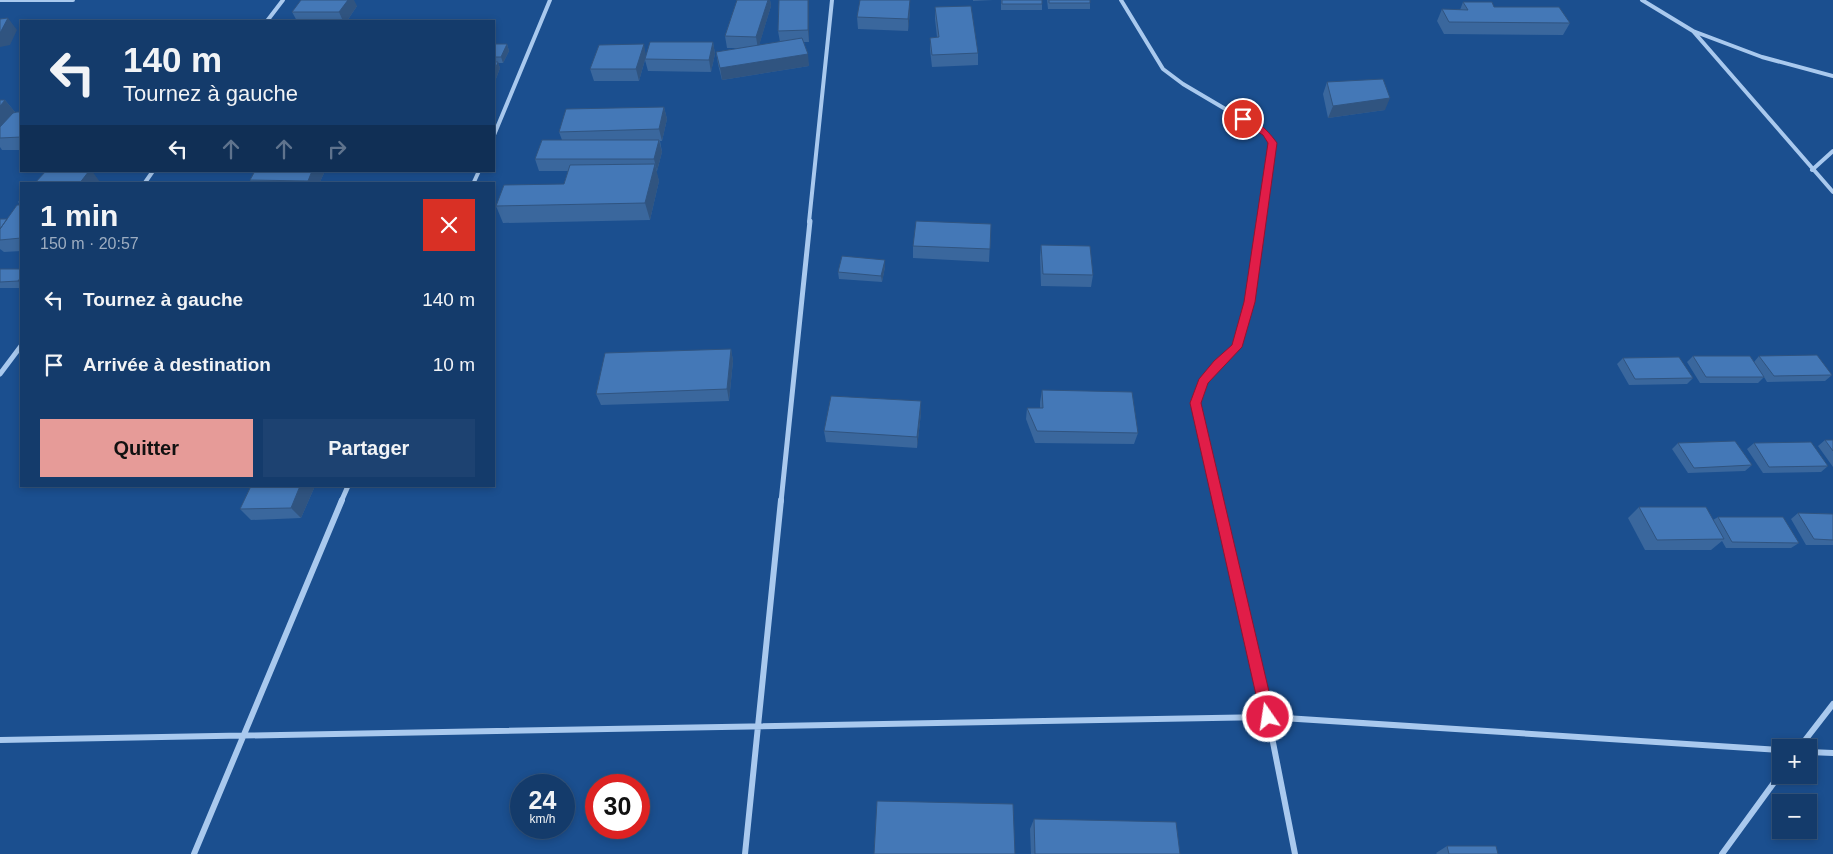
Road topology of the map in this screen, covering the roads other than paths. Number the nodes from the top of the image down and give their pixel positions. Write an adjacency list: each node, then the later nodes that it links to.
1 (0, 0): 2 (street)
2 (73, 0)
3 (283, 0): 8 (street)
4 (550, 0): 11 (street)
5 (832, 0): 20 (street)
6 (1121, 0): 19 (street)
7 (1642, 0): 9 (street)
8 (268, 20)
9 (1693, 31): 10 (street); 13 (street)
10 (1833, 76)
11 (495, 133)
12 (1833, 151): 13 (street)
13 (1812, 170): 14 (street)
14 (1833, 192)
15 (20, 347): 16 (street)
16 (0, 374)
17 (348, 487): 21 (street)
18 (1833, 704): 22 (street)
19 (1268, 717): 20 (street); 24 (street); 30 (street)
20 (758, 725): 21 (street); 29 (street)
21 (244, 735): 23 (street); 28 (street)
22 (1806, 739)
23 (0, 740)
24 (1772, 749)
25 (1817, 752): 26 (street)
26 (1833, 753)
27 (1773, 784): 31 (street)
28 (194, 854)
29 (745, 854)
30 (1295, 854)
31 (1722, 854)

